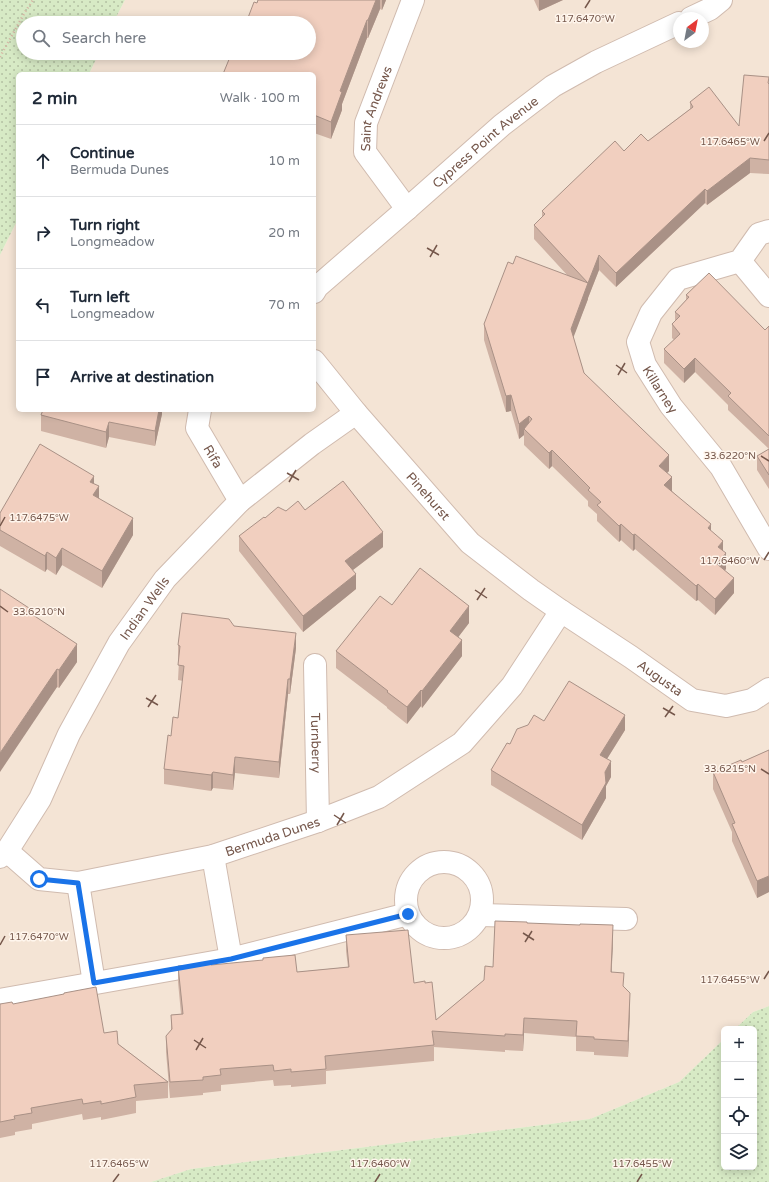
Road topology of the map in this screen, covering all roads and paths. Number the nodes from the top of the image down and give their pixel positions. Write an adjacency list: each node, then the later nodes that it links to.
1 (33, 0): 5 (path)
2 (413, 0): 9 (street, Saint Andrews)
3 (721, 0): 4 (street)
4 (704, 12)
5 (24, 16)
6 (673, 26): 9 (street, Cypress Point Avenue)
7 (16, 29): 8 (path)
8 (0, 57)
9 (407, 209): 12 (street, Cypress Point Avenue)
10 (769, 231): 11 (street)
11 (740, 261): 13 (street); 18 (street, Killarney)
12 (316, 289)
13 (769, 296)
14 (316, 363): 16 (street, Pinehurst)
15 (200, 412): 17 (street, Rifa)
16 (356, 413): 17 (street, Indian Wells); 19 (street, Pinehurst)
17 (240, 500): 23 (street, Indian Wells)
18 (769, 548)
19 (561, 611): 21 (street, Augusta); 22 (street, Bermuda Dunes)
20 (316, 665): 22 (street, Turnberry)
21 (769, 689)
22 (318, 821): 24 (street, Bermuda Dunes)
23 (3, 854): 25 (street, Bermuda Dunes)
24 (214, 856): 25 (street, Bermuda Dunes); 29 (street)
25 (78, 883): 30 (street)
26 (408, 914): 27 (street); 27 (street); 29 (street)
27 (480, 915): 28 (street)
28 (626, 919)
29 (231, 959): 30 (street)
30 (94, 983): 31 (street)
31 (0, 1000)

